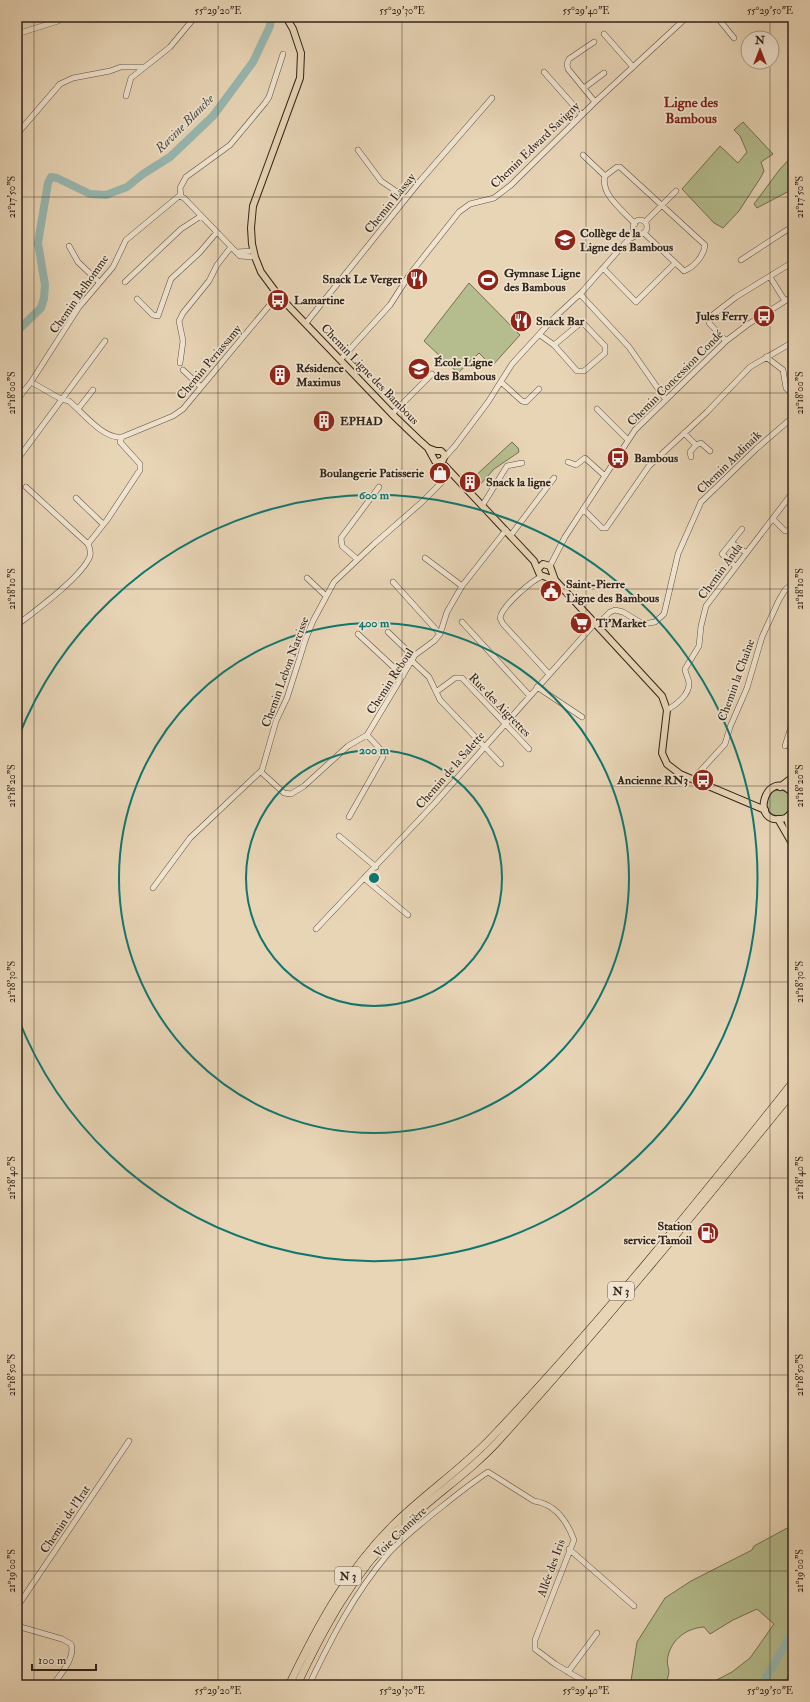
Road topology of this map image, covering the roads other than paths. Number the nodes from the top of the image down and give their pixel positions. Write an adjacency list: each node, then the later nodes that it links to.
1 (65, 17): 6 (street)
2 (195, 17): 11 (street)
3 (286, 17): 37 (main road, Chemin Ligne des Bambous)
4 (687, 17): 12 (street, Chemin Edward Savigny)
5 (717, 17): 8 (street)
6 (17, 34)
7 (604, 34): 12 (street)
8 (734, 38)
9 (594, 42): 15 (street)
10 (283, 54): 25 (street)
11 (144, 67): 16 (street); 20 (street)
12 (633, 67): 18 (street, Chemin Edward Savigny)
13 (544, 72): 19 (street)
14 (604, 73): 15 (street)
15 (584, 88): 18 (street)
16 (126, 96)
17 (492, 98): 26 (street, Chemin Lassay)
18 (595, 102): 19 (street, Chemin Edward Savigny)
19 (582, 115): 57 (street, Chemin Edward Savigny)
20 (17, 134)
21 (358, 150): 26 (street)
22 (583, 155): 23 (street)
23 (605, 176): 27 (street); 31 (street)
24 (676, 191): 27 (street)
25 (183, 197): 28 (street); 43 (street, Chemin Belhomme)
26 (406, 198): 50 (street, Chemin Lassay)
27 (661, 205): 29 (street); 40 (street)
28 (201, 216): 32 (street); 44 (street)
29 (645, 222): 31 (street); 33 (street)
30 (793, 226): 38 (street)
31 (634, 227): 33 (street); 34 (street)
32 (216, 232): 36 (street); 48 (street)
33 (642, 233): 34 (street); 40 (street)
34 (629, 239): 41 (street)
35 (69, 246): 43 (street)
36 (231, 247): 37 (street); 58 (street)
37 (254, 254): 46 (main road, Chemin Ligne des Bambous)
38 (741, 260)
39 (793, 262): 42 (street)
40 (675, 263): 41 (street)
41 (603, 268): 45 (street)
42 (770, 277): 49 (street); 53 (street)
43 (99, 282): 61 (street, Chemin Belhomme)
44 (125, 282)
45 (580, 294): 51 (street); 69 (street)
46 (278, 295): 50 (main road, Chemin Ligne des Bambous); 63 (street, Chemin Periassamy)
47 (793, 296): 49 (street, Chemin Concession Condé)
48 (137, 299)
49 (785, 301): 53 (street, Chemin Concession Condé)
50 (306, 323): 57 (main road, Chemin Ligne des Bambous)
51 (540, 335): 55 (street); 62 (street)
52 (105, 341): 67 (street)
53 (726, 341): 69 (street, Chemin Concession Condé)
54 (793, 343): 56 (street)
55 (554, 345): 55 (street)
56 (766, 357): 66 (street); 74 (street)
57 (341, 359): 72 (main road, Chemin Ligne des Bambous)
58 (180, 363)
59 (183, 370): 63 (street)
60 (432, 374): 72 (street)
61 (31, 382): 67 (street); 68 (street, Chemin Belhomme)
62 (501, 382): 64 (street); 79 (street)
63 (201, 387): 75 (street, Chemin Periassamy)
64 (539, 389)
65 (93, 390): 70 (street)
66 (793, 395)
67 (61, 399): 70 (street); 81 (street)
68 (17, 400)
69 (666, 400): 76 (street, Chemin Concession Condé)
70 (78, 409): 75 (street)
71 (597, 409): 76 (street)
72 (392, 414): 79 (main road, Chemin Ligne des Bambous)
73 (793, 417): 117 (street, Chemin Andinaik)
74 (684, 433): 77 (street); 92 (street)
75 (122, 437): 94 (street)
76 (628, 440): 85 (street, Chemin Concession Condé)
77 (696, 445): 78 (street); 80 (street)
78 (710, 452)
79 (440, 456): 84 (main road, Chemin Ligne des Bambous)
80 (691, 457)
81 (17, 460)
82 (568, 462): 85 (street)
83 (522, 463): 91 (street)
84 (451, 473): 91 (main road, Chemin Ligne des Bambous); 103 (street, Chemin Lebon Narcisse)
85 (605, 476): 92 (street, Chemin Concession Condé)
86 (554, 478): 98 (street)
87 (26, 488): 100 (street)
88 (379, 488): 103 (street)
89 (793, 492): 93 (street, Chemin Anda)
90 (76, 498): 94 (street)
91 (482, 506): 97 (main road, Chemin Ligne des Bambous)
92 (583, 509): 105 (street, Chemin Concession Condé)
93 (772, 519): 95 (street); 101 (street, Chemin Anda)
94 (103, 524): 100 (street)
95 (793, 525)
96 (742, 529): 99 (street)
97 (506, 530): 98 (main road, Chemin Ligne des Bambous); 114 (street, Chemin Reboul)
98 (511, 536): 104 (main road, Chemin Ligne des Bambous)
99 (732, 543): 101 (street); 106 (street)
100 (88, 544): 118 (street)
101 (745, 552): 106 (street, Chemin Anda)
102 (425, 558): 114 (street)
103 (357, 559): 115 (street, Chemin Lebon Narcisse)
104 (534, 561): 105 (main road); 107 (main road, Chemin Ligne des Bambous)
105 (548, 566): 107 (main road); 108 (main road); 110 (main road)
106 (735, 566): 128 (street, Chemin Anda)
107 (538, 570): 108 (main road); 111 (street)
108 (544, 576): 110 (main road); 111 (street)
109 (307, 578): 115 (street)
110 (555, 580): 117 (main road)
111 (533, 581): 123 (street)
112 (393, 582): 121 (street)
113 (793, 583): 139 (street, Chemin la Chaîne)
114 (462, 586): 121 (street, Chemin Reboul)
115 (326, 596): 137 (street, Chemin Lebon Narcisse)
116 (462, 622): 127 (street)
117 (597, 623): 123 (street, Chemin de la Salette); 128 (main road)
118 (17, 625)
119 (388, 632): 122 (street)
120 (358, 634): 124 (street)
121 (440, 634): 122 (street, Chemin Reboul)
122 (413, 659): 124 (street, Chemin Reboul); 126 (street)
123 (549, 674): 125 (street, Chemin de la Salette)
124 (403, 676): 132 (street, Chemin Reboul)
125 (537, 687): 127 (street, Chemin de la Salette); 129 (street)
126 (436, 692): 131 (street, Rue des Aigrettes); 133 (street)
127 (529, 695): 131 (street, Chemin de la Salette)
128 (667, 710): 139 (main road)
129 (582, 717)
130 (793, 723): 134 (street)
131 (504, 724): 133 (street, Chemin de la Salette); 135 (street, Rue des Aigrettes)
132 (366, 735): 137 (street, Chemin Reboul); 147 (street)
133 (484, 746): 136 (street); 152 (street, Chemin de la Salette)
134 (784, 746)
135 (529, 749)
136 (501, 764)
137 (261, 772): 154 (street)
138 (793, 777): 141 (main road)
139 (693, 779): 144 (main road)
140 (793, 781): 142 (main road)
141 (780, 787): 142 (main road); 143 (main road)
142 (791, 792)
143 (764, 798): 144 (main road); 145 (main road)
144 (747, 803): 145 (main road)
145 (765, 810): 148 (main road)
146 (791, 814): 148 (main road); 150 (main road)
147 (349, 817)
148 (778, 819): 151 (main road)
149 (339, 836): 152 (street)
150 (793, 838)
151 (793, 845)
152 (376, 867): 153 (street, Chemin de la Salette)
153 (365, 879): 155 (street); 156 (street, Chemin de la Salette)
154 (153, 888)
155 (408, 915)
156 (316, 929)
157 (793, 1082): 168 (highway, N 3)
158 (793, 1092): 169 (highway, N 3)
159 (129, 1441): 163 (street, Chemin de l'Irat)
160 (488, 1472): 161 (street, Allée des Iris); 170 (street, Voie Cannière)
161 (569, 1549): 162 (street); 166 (street, Allée des Iris)
162 (634, 1606)
163 (17, 1607)
164 (17, 1626): 167 (street)
165 (597, 1633): 166 (street)
166 (568, 1672): 171 (street, Allée des Iris)
167 (53, 1685)
168 (289, 1685)
169 (297, 1685)
170 (309, 1685)
171 (590, 1685)

